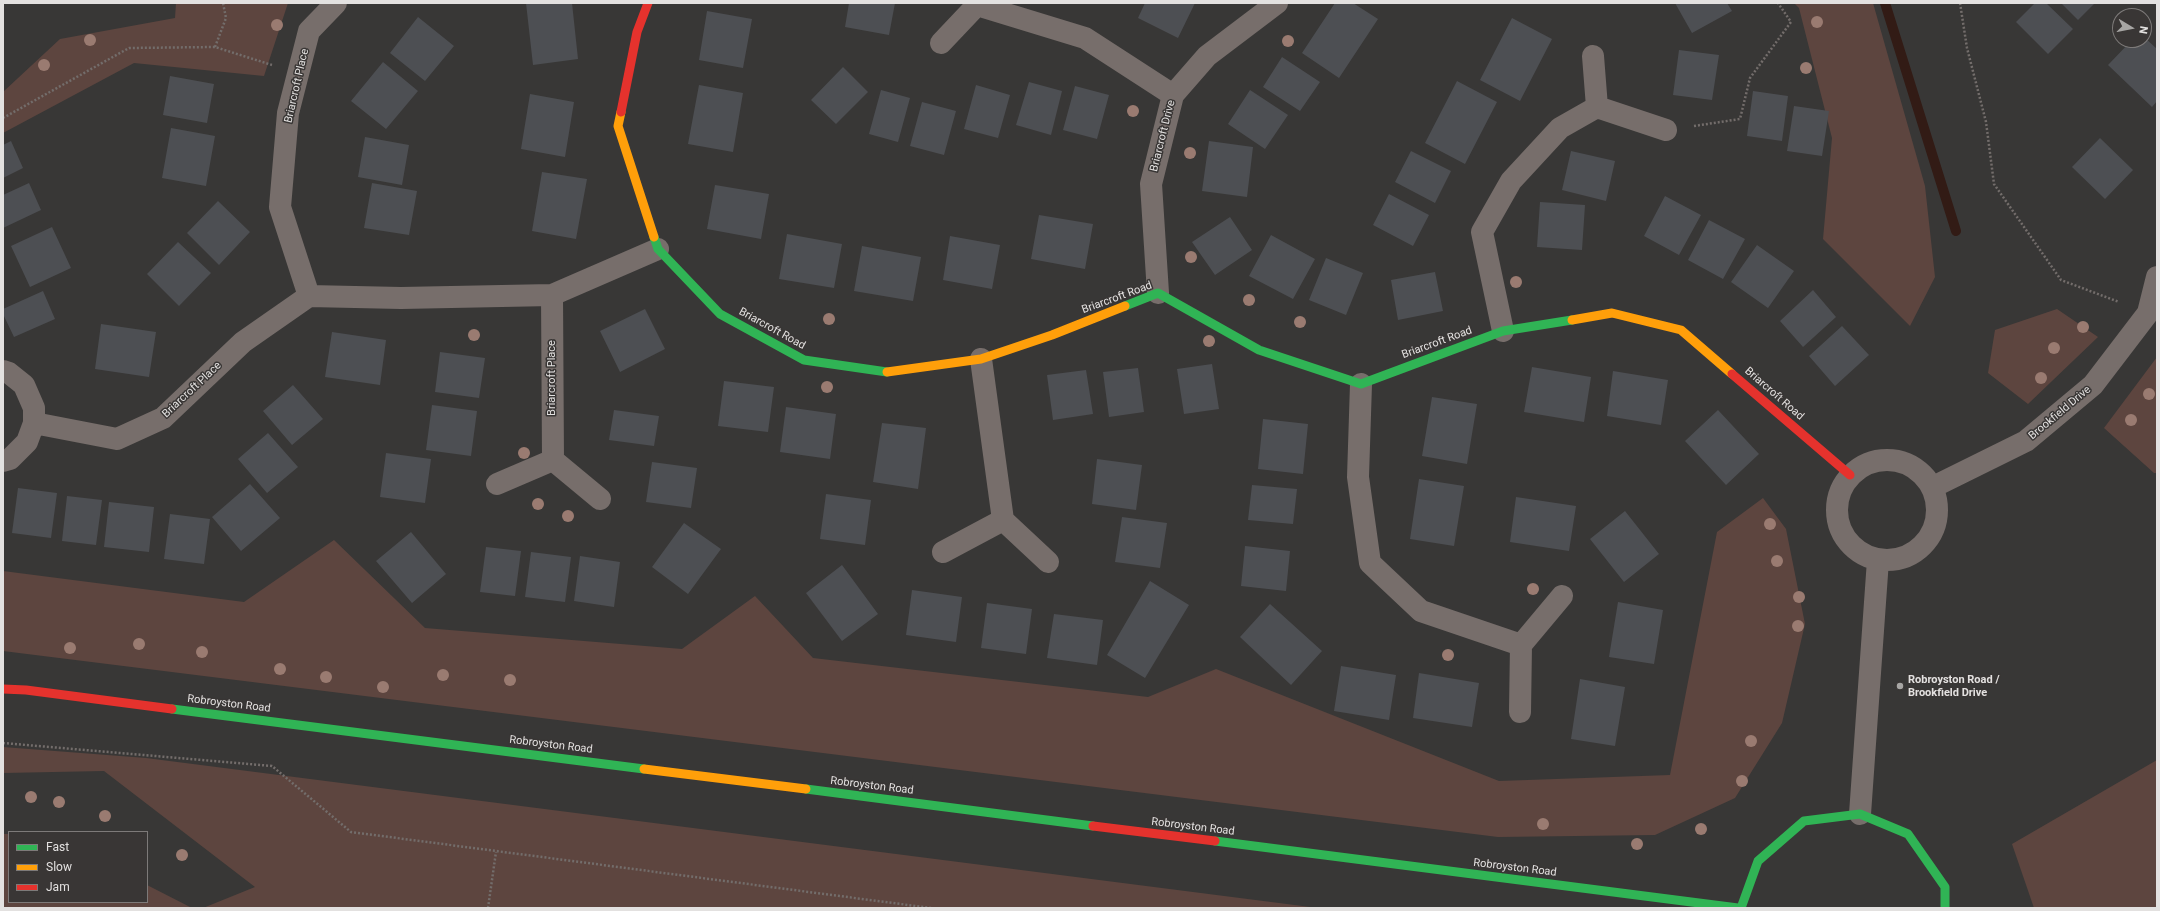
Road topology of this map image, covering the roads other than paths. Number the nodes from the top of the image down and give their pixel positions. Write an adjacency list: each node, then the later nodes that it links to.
1 (336, 3): 14 (street, Briarcroft Place)
2 (648, 3): 10 (main road, Briarcroft Road)
3 (1277, 3): 7 (street, Briarcroft Drive)
4 (977, 4): 5 (street); 7 (street)
5 (941, 43)
6 (1593, 56): 8 (street)
7 (1173, 95): 12 (street, Briarcroft Drive)
8 (1597, 108): 9 (street); 16 (street)
9 (1666, 130)
10 (658, 249): 13 (street); 17 (main road, Briarcroft Road)
11 (2157, 277): 15 (street, Brookfield Drive)
12 (1158, 293): 17 (main road, Briarcroft Road); 19 (main road, Briarcroft Road)
13 (552, 295): 14 (street); 21 (street, Briarcroft Place)
14 (309, 296): 20 (street, Briarcroft Place)
15 (2152, 315): 25 (street, Brookfield Drive)
16 (1503, 331): 19 (main road, Briarcroft Road); 23 (main road, Briarcroft Road)
17 (981, 359): 27 (street)
18 (3, 371): 20 (street)
19 (1361, 384): 32 (street)
20 (34, 423): 22 (street)
21 (552, 460): 24 (street); 26 (street)
22 (3, 461)
23 (1850, 475): 25 (street); 29 (street)
24 (497, 484)
25 (1933, 487): 29 (street)
26 (600, 499)
27 (1003, 520): 28 (street); 30 (street)
28 (943, 552)
29 (1878, 560): 35 (street)
30 (1048, 562)
31 (1562, 596): 32 (street)
32 (1521, 645): 34 (street)
33 (3, 689): 36 (main road, Robroyston Road)
34 (1520, 712)
35 (1860, 814): 37 (main road); 38 (main road)
36 (1738, 908)
37 (1741, 908)
38 (1945, 908)

